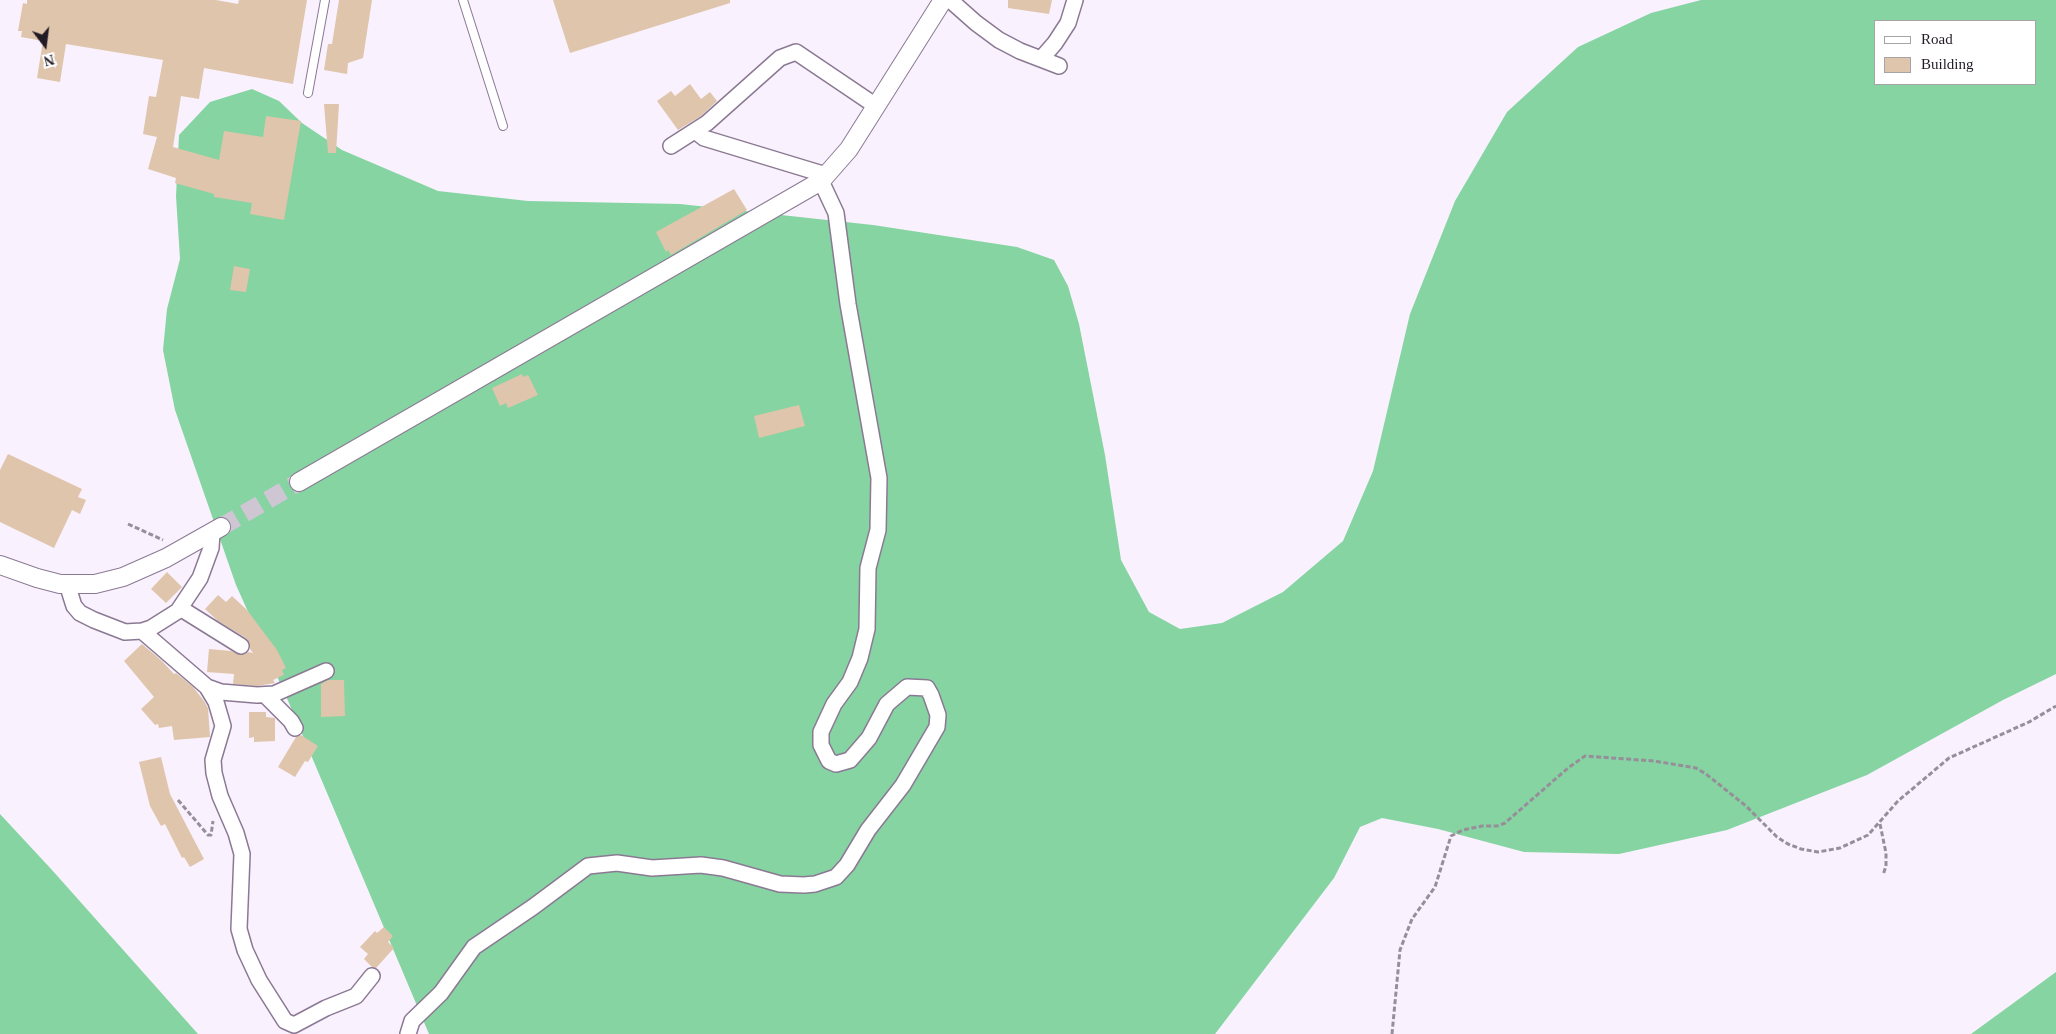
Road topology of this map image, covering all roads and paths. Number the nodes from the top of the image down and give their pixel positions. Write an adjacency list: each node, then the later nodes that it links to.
1 (325, 0): 8 (lane)
2 (463, 0): 10 (lane)
3 (943, 0): 9 (street)
4 (950, 0): 6 (street)
5 (1075, 0): 6 (street)
6 (1041, 59): 7 (street)
7 (1059, 66)
8 (308, 93)
9 (876, 106): 11 (street); 13 (street)
10 (503, 126)
11 (695, 131): 12 (street); 13 (street)
12 (671, 146)
13 (823, 178): 14 (street); 34 (street)
14 (299, 482)
15 (128, 524): 17 (path)
16 (216, 530): 17 (street); 20 (street)
17 (178, 551): 19 (street)
18 (0, 565): 19 (street)
19 (67, 584): 21 (street)
20 (180, 608): 21 (street); 22 (street)
21 (142, 631): 24 (street)
22 (241, 646)
23 (326, 671): 25 (street)
24 (206, 687): 25 (street); 33 (street)
25 (265, 695): 27 (street)
26 (2056, 706): 30 (path)
27 (295, 728)
28 (178, 800): 29 (path)
29 (212, 814)
30 (1880, 823): 31 (path); 35 (path)
31 (1883, 876)
32 (372, 976): 33 (street)
33 (297, 1029)
34 (408, 1034)
35 (1392, 1034)

